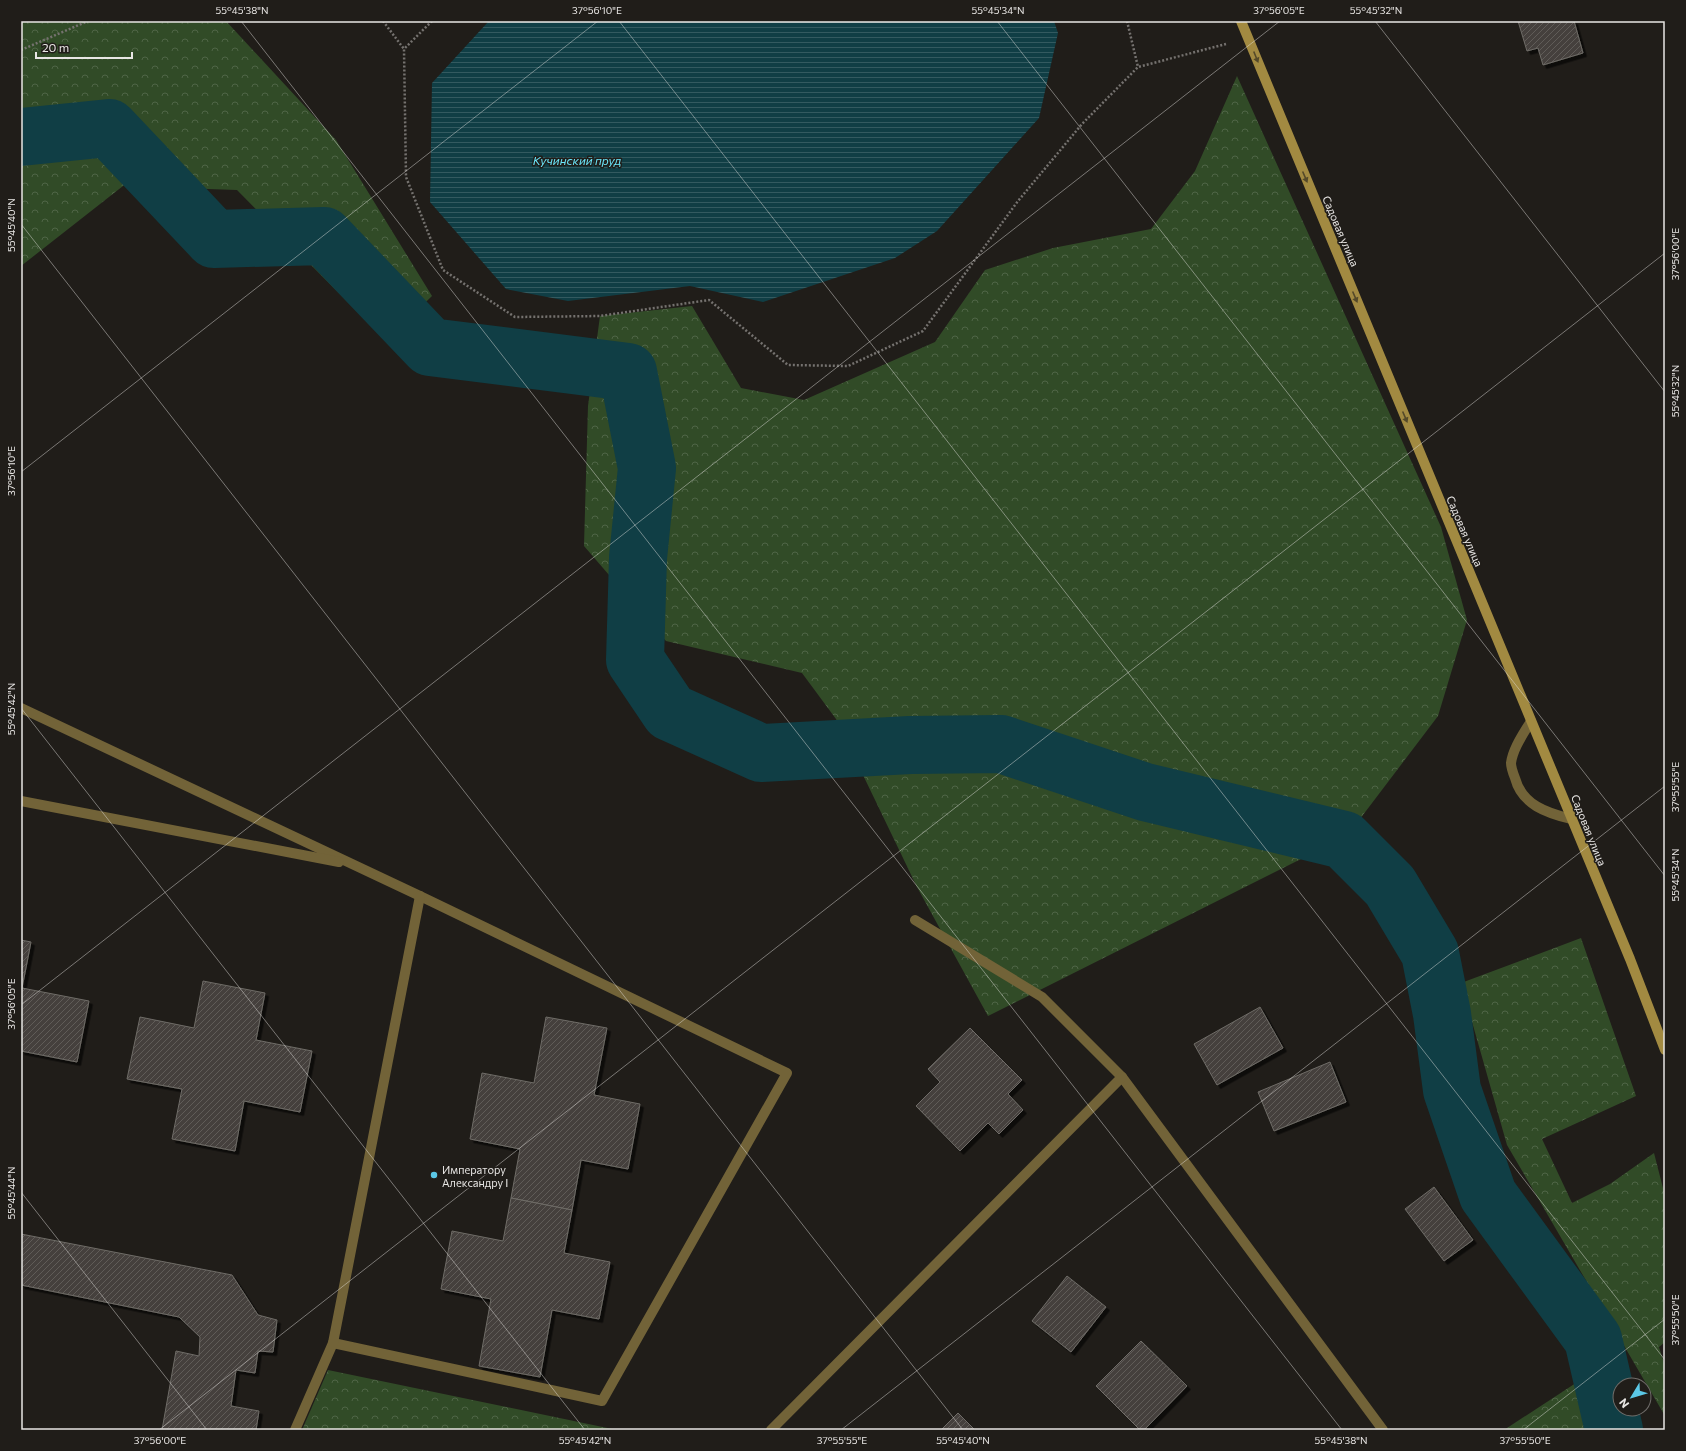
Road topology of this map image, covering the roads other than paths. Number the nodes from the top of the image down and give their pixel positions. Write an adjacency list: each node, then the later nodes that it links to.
1 (1241, 21): 3 (street, Садовая улица, one-way to 3)
2 (21, 708): 6 (lane)
3 (1531, 720): 5 (street, Садовая улица); 5 (lane)
4 (21, 801): 6 (lane)
5 (1572, 819): 9 (street, Садовая улица)
6 (354, 864): 7 (lane)
7 (420, 896): 11 (lane); 11 (lane)
8 (915, 920): 10 (lane)
9 (1665, 1050)
10 (1122, 1077): 13 (lane); 14 (lane)
11 (333, 1342): 12 (lane)
12 (295, 1430)
13 (771, 1430)
14 (1383, 1430)

